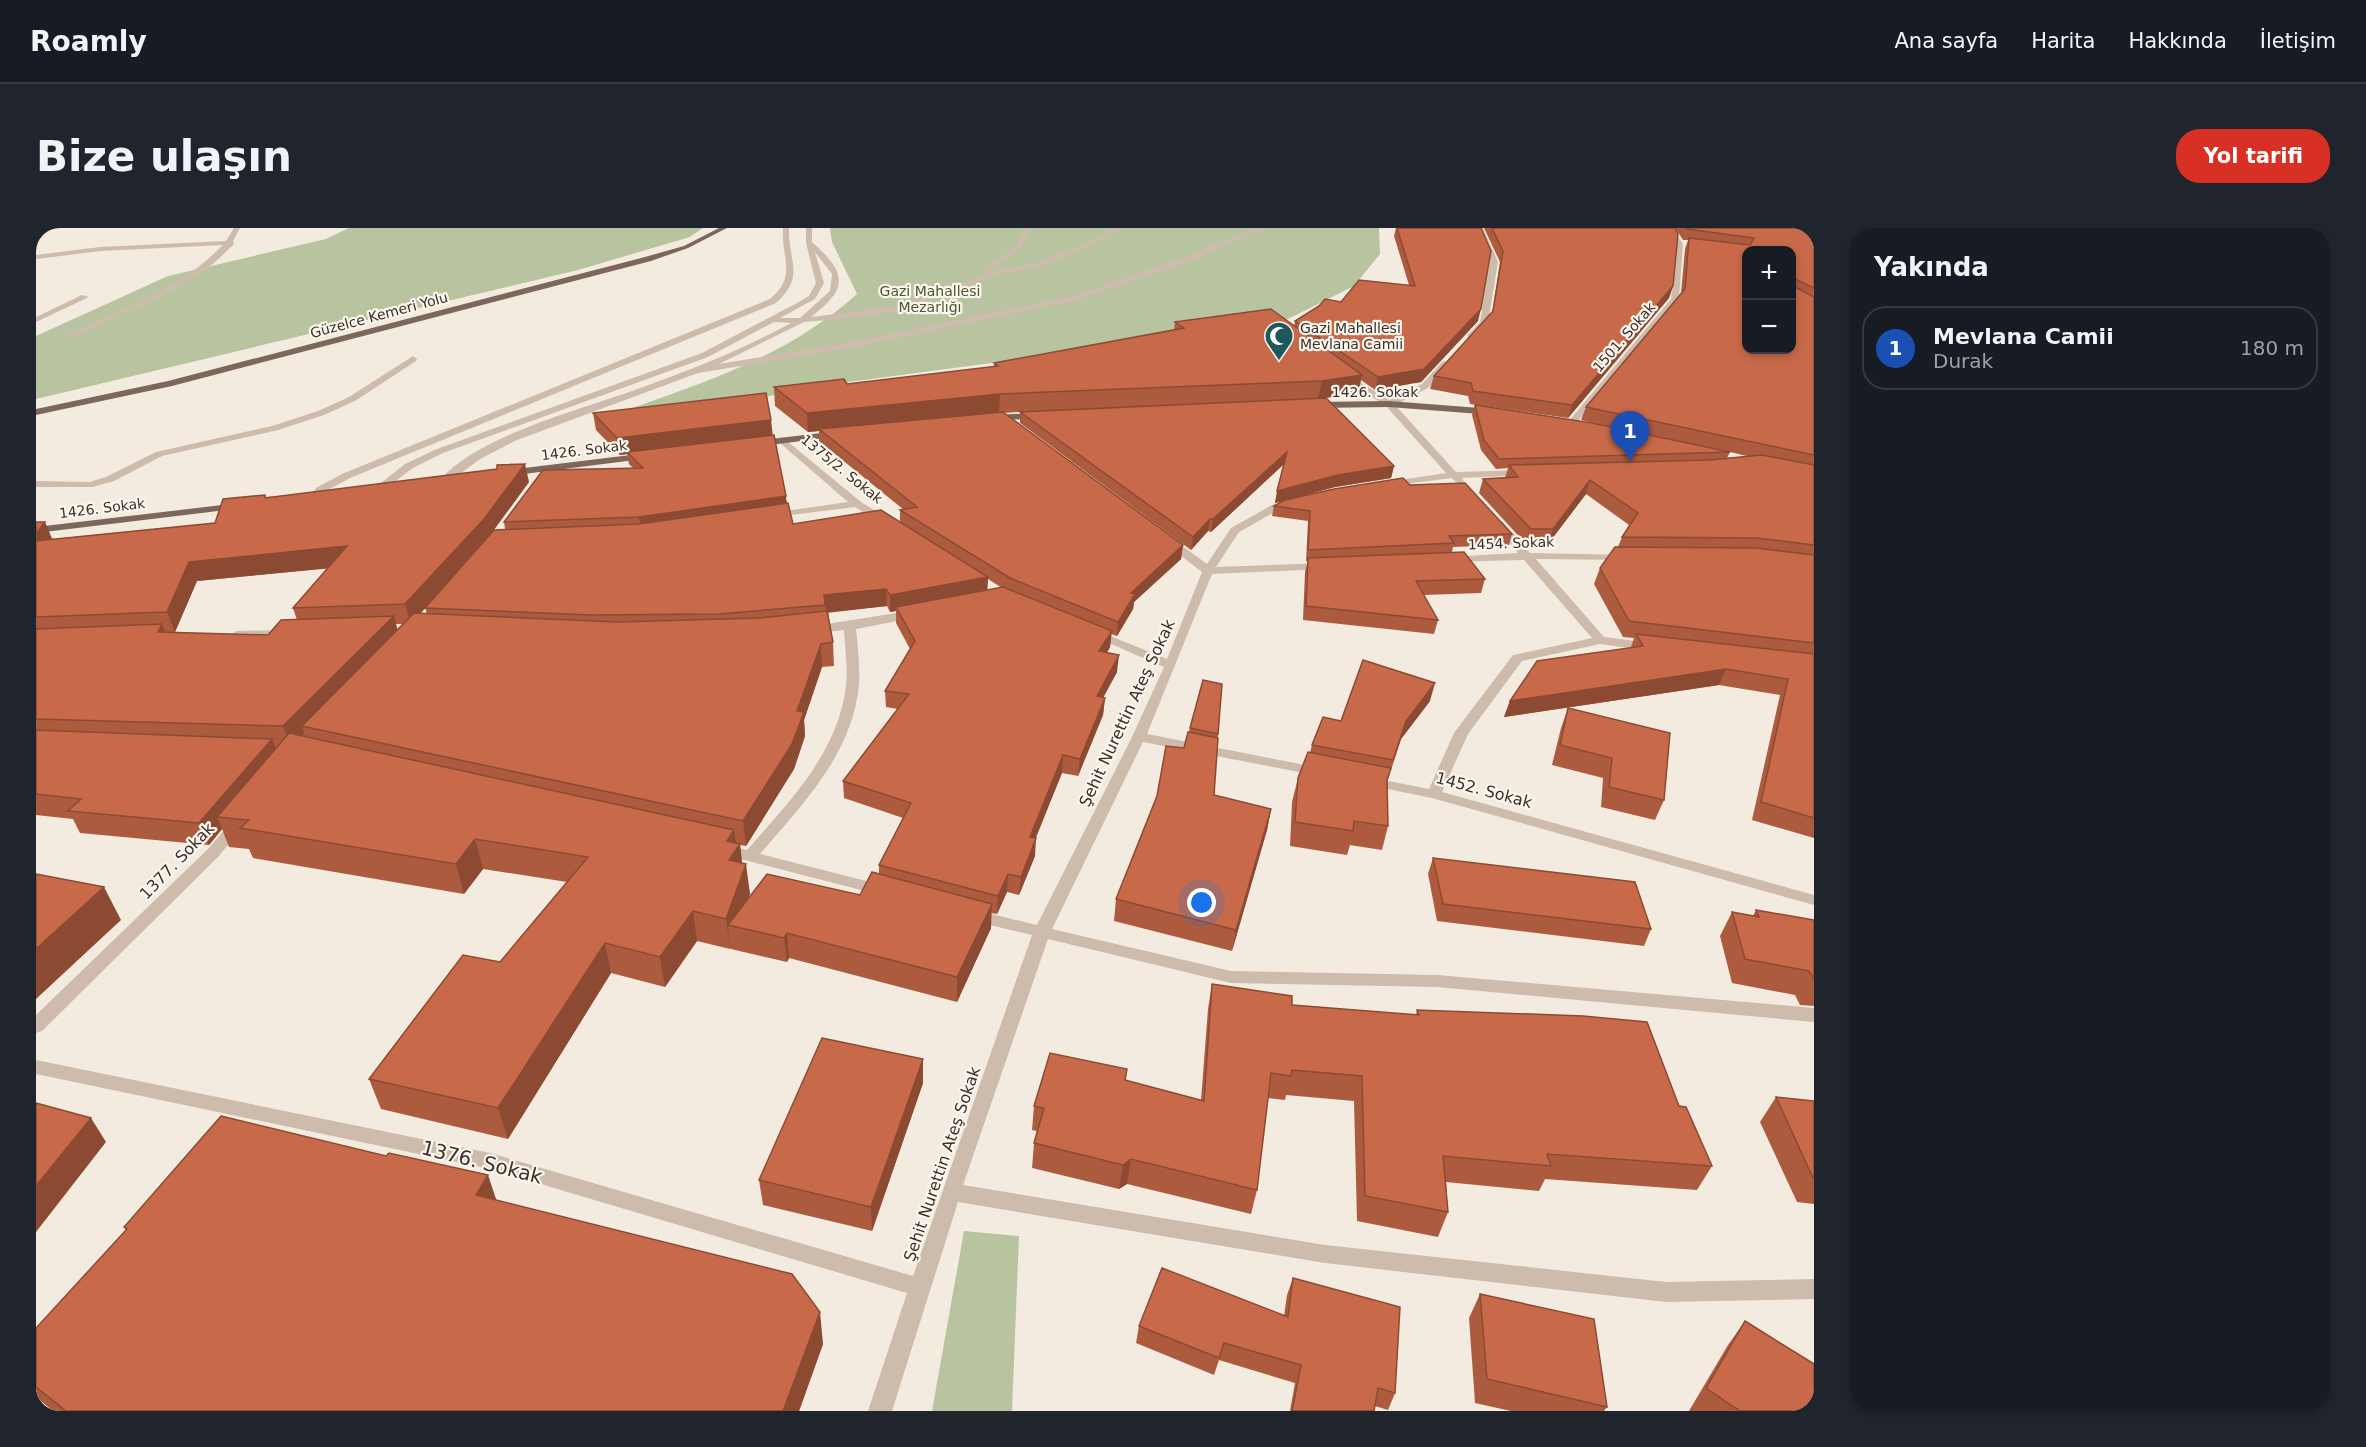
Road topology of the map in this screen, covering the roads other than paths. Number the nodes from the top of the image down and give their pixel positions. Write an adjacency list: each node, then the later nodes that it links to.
1 (237, 228): 10 (street)
2 (724, 228): 27 (main road, Güzelce Kemeri Yolu)
3 (786, 228): 16 (street)
4 (808, 228): 11 (street)
5 (1027, 228): 13 (street)
6 (1117, 228): 13 (street)
7 (1480, 228): 20 (street)
8 (1669, 228): 33 (street, 1501. Sokak)
9 (1259, 229): 23 (street)
10 (232, 243): 12 (street); 19 (street)
11 (809, 243): 17 (street); 18 (street)
12 (36, 257)
13 (970, 282): 17 (street)
14 (85, 297): 15 (street)
15 (36, 320)
16 (732, 320): 18 (street); 53 (street)
17 (802, 320): 18 (street); 23 (street)
18 (774, 321): 50 (street)
19 (70, 336)
20 (1462, 346)
21 (1454, 354): 25 (street)
22 (413, 359): 46 (street)
23 (698, 370): 45 (street)
24 (1338, 372): 25 (street)
25 (1389, 404): 26 (main road, 1426. Sokak); 28 (main road, 1426. Sokak); 42 (street)
26 (1307, 406)
27 (36, 412)
28 (1506, 413)
29 (1047, 415): 30 (main road)
30 (1002, 417): 31 (main road); 35 (street)
31 (979, 419)
32 (1560, 423): 33 (main road)
33 (1571, 424): 34 (main road)
34 (1582, 427)
35 (1021, 431)
36 (850, 432): 37 (main road)
37 (782, 440): 38 (main road); 56 (street, 1375/2. Sokak)
38 (747, 444)
39 (653, 456): 40 (main road, 1426. Sokak)
40 (547, 469): 43 (main road, 1426. Sokak); 48 (street)
41 (1537, 473): 42 (street)
42 (1454, 475): 49 (street); 51 (street)
43 (490, 476)
44 (467, 478): 45 (main road)
45 (439, 482)
46 (36, 484)
47 (400, 486): 50 (main road)
48 (534, 487)
49 (1376, 487)
50 (373, 489)
51 (1469, 491)
52 (337, 494): 53 (main road)
53 (316, 497): 54 (main road)
54 (304, 498)
55 (1310, 498): 67 (street, Şehit Nurettin Ateş Sokak)
56 (858, 504): 59 (street); 60 (street, 1375/2. Sokak)
57 (246, 505): 62 (main road, 1426. Sokak)
58 (1491, 516): 63 (street)
59 (755, 519)
60 (896, 529)
61 (1152, 529): 67 (street)
62 (36, 530)
63 (1528, 556): 64 (street, 1454. Sokak); 65 (street, 1454. Sokak); 74 (street)
64 (1645, 557)
65 (1433, 561)
66 (1338, 565): 67 (street)
67 (1208, 571): 76 (street, Şehit Nurettin Ateş Sokak)
68 (927, 612): 69 (street)
69 (850, 626): 71 (street); 83 (street)
70 (1077, 627): 76 (street)
71 (795, 632)
72 (300, 633): 73 (street)
73 (218, 636)
74 (1600, 640): 75 (street); 80 (street)
75 (1671, 649)
76 (1171, 665): 77 (street, Şehit Nurettin Ateş Sokak)
77 (1139, 737): 78 (street); 87 (street, Şehit Nurettin Ateş Sokak)
78 (1332, 774)
79 (1355, 779): 80 (street, 1452. Sokak)
80 (1434, 794): 85 (street, 1452. Sokak)
81 (243, 817): 89 (street, 1377. Sokak)
82 (704, 845): 83 (street)
83 (751, 855): 84 (street)
84 (896, 894)
85 (1814, 900)
86 (952, 910): 87 (street)
87 (1041, 934): 88 (street); 91 (street, Şehit Nurettin Ateş Sokak)
88 (1814, 1015)
89 (36, 1026)
90 (36, 1067): 92 (street, 1376. Sokak)
91 (951, 1192): 92 (street, Şehit Nurettin Ateş Sokak); 93 (street)
92 (920, 1287): 94 (street, Şehit Nurettin Ateş Sokak)
93 (1814, 1289)
94 (880, 1411)

